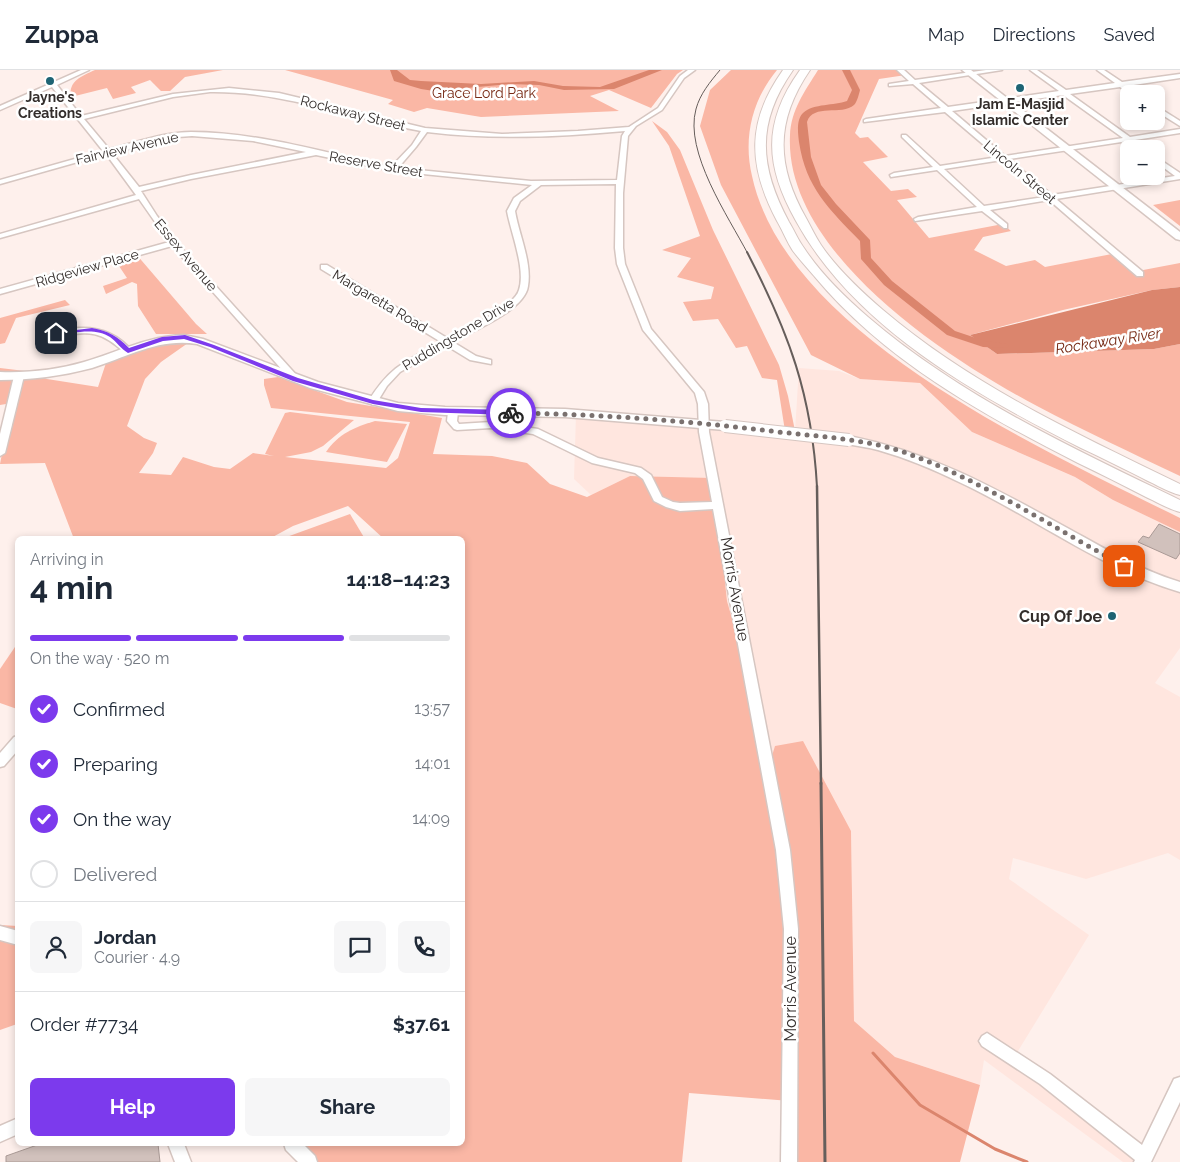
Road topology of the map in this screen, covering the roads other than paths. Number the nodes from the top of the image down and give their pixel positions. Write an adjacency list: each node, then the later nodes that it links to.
1 (692, 70): 25 (street)
2 (777, 70): 42 (highway)
3 (788, 70): 42 (highway)
4 (805, 70): 66 (highway)
5 (900, 70): 12 (street, Lincoln Street)
6 (999, 70): 10 (street)
7 (1033, 70): 16 (street)
8 (1100, 70): 13 (street)
9 (84, 71): 14 (street); 17 (street)
10 (968, 72): 12 (street); 18 (main road)
11 (1180, 76): 13 (street)
12 (914, 82): 15 (street); 20 (street, Lincoln Street)
13 (1122, 84): 16 (street)
14 (53, 85): 17 (street, Essex Avenue); 19 (street)
15 (891, 85)
16 (1065, 92): 18 (street); 29 (street)
17 (66, 101): 22 (street, Essex Avenue)
18 (1006, 101): 20 (street); 30 (main road)
19 (1, 107)
20 (946, 109): 23 (street); 33 (street, Lincoln Street)
21 (1165, 114): 24 (street)
22 (80, 118): 26 (street, Rockaway Street); 31 (street, Essex Avenue)
23 (866, 120)
24 (1180, 124)
25 (629, 129): 26 (street, Rockaway Street); 40 (street, Morris Avenue)
26 (425, 130): 36 (street)
27 (1180, 131): 29 (street)
28 (904, 136): 35 (street)
29 (1129, 139): 30 (street)
30 (1066, 148): 33 (street); 43 (main road)
31 (108, 152): 32 (street, Fairview Avenue); 39 (street, Fairview Avenue); 44 (street, Essex Avenue)
32 (315, 153): 36 (street, Reserve Street); 44 (street, Reserve Street)
33 (1003, 158): 35 (street); 45 (street, Lincoln Street)
34 (1165, 166): 38 (street)
35 (938, 167): 37 (street); 46 (street)
36 (393, 168): 41 (street, Reserve Street)
37 (894, 175)
38 (1180, 177): 43 (street)
39 (0, 182)
40 (619, 182): 41 (street, Reserve Street); 64 (street, Morris Avenue)
41 (539, 183): 56 (street, Puddingstone Drive)
42 (765, 184): 68 (highway)
43 (1116, 187): 45 (street); 50 (main road)
44 (139, 193): 49 (street, Reserve Street); 51 (street, Essex Avenue)
45 (1051, 198): 46 (street); 53 (street, Lincoln Street)
46 (984, 209): 47 (street); 48 (street)
47 (918, 220)
48 (1004, 226)
49 (0, 236)
50 (1180, 237)
51 (173, 243): 54 (street, Ridgeview Place); 61 (street, Essex Avenue)
52 (324, 267): 56 (street, Margaretta Road)
53 (1140, 274)
54 (0, 292)
55 (56, 333): 57 (street)
56 (449, 342): 58 (street, Margaretta Road); 62 (street, Puddingstone Drive)
57 (128, 351): 60 (main road); 61 (main road)
58 (488, 362)
59 (0, 376): 60 (main road)
60 (19, 376): 65 (street)
61 (295, 379): 62 (main road)
62 (373, 402): 63 (main road)
63 (453, 412): 64 (main road); 67 (street)
64 (704, 423): 67 (street, Morris Avenue); 69 (main road, bridge)
65 (0, 453)
66 (1180, 490)
67 (719, 505): 83 (street, Morris Avenue)
68 (1180, 507)
69 (1180, 587)
70 (15, 744): 71 (street)
71 (0, 762)
72 (0, 933): 73 (street)
73 (15, 937)
74 (987, 1041): 80 (street)
75 (1180, 1085): 80 (street)
76 (15, 1127): 77 (street)
77 (0, 1134)
78 (177, 1146): 81 (street)
79 (294, 1146): 82 (street)
80 (1143, 1160)
81 (183, 1162)
82 (308, 1162)
83 (789, 1162)

